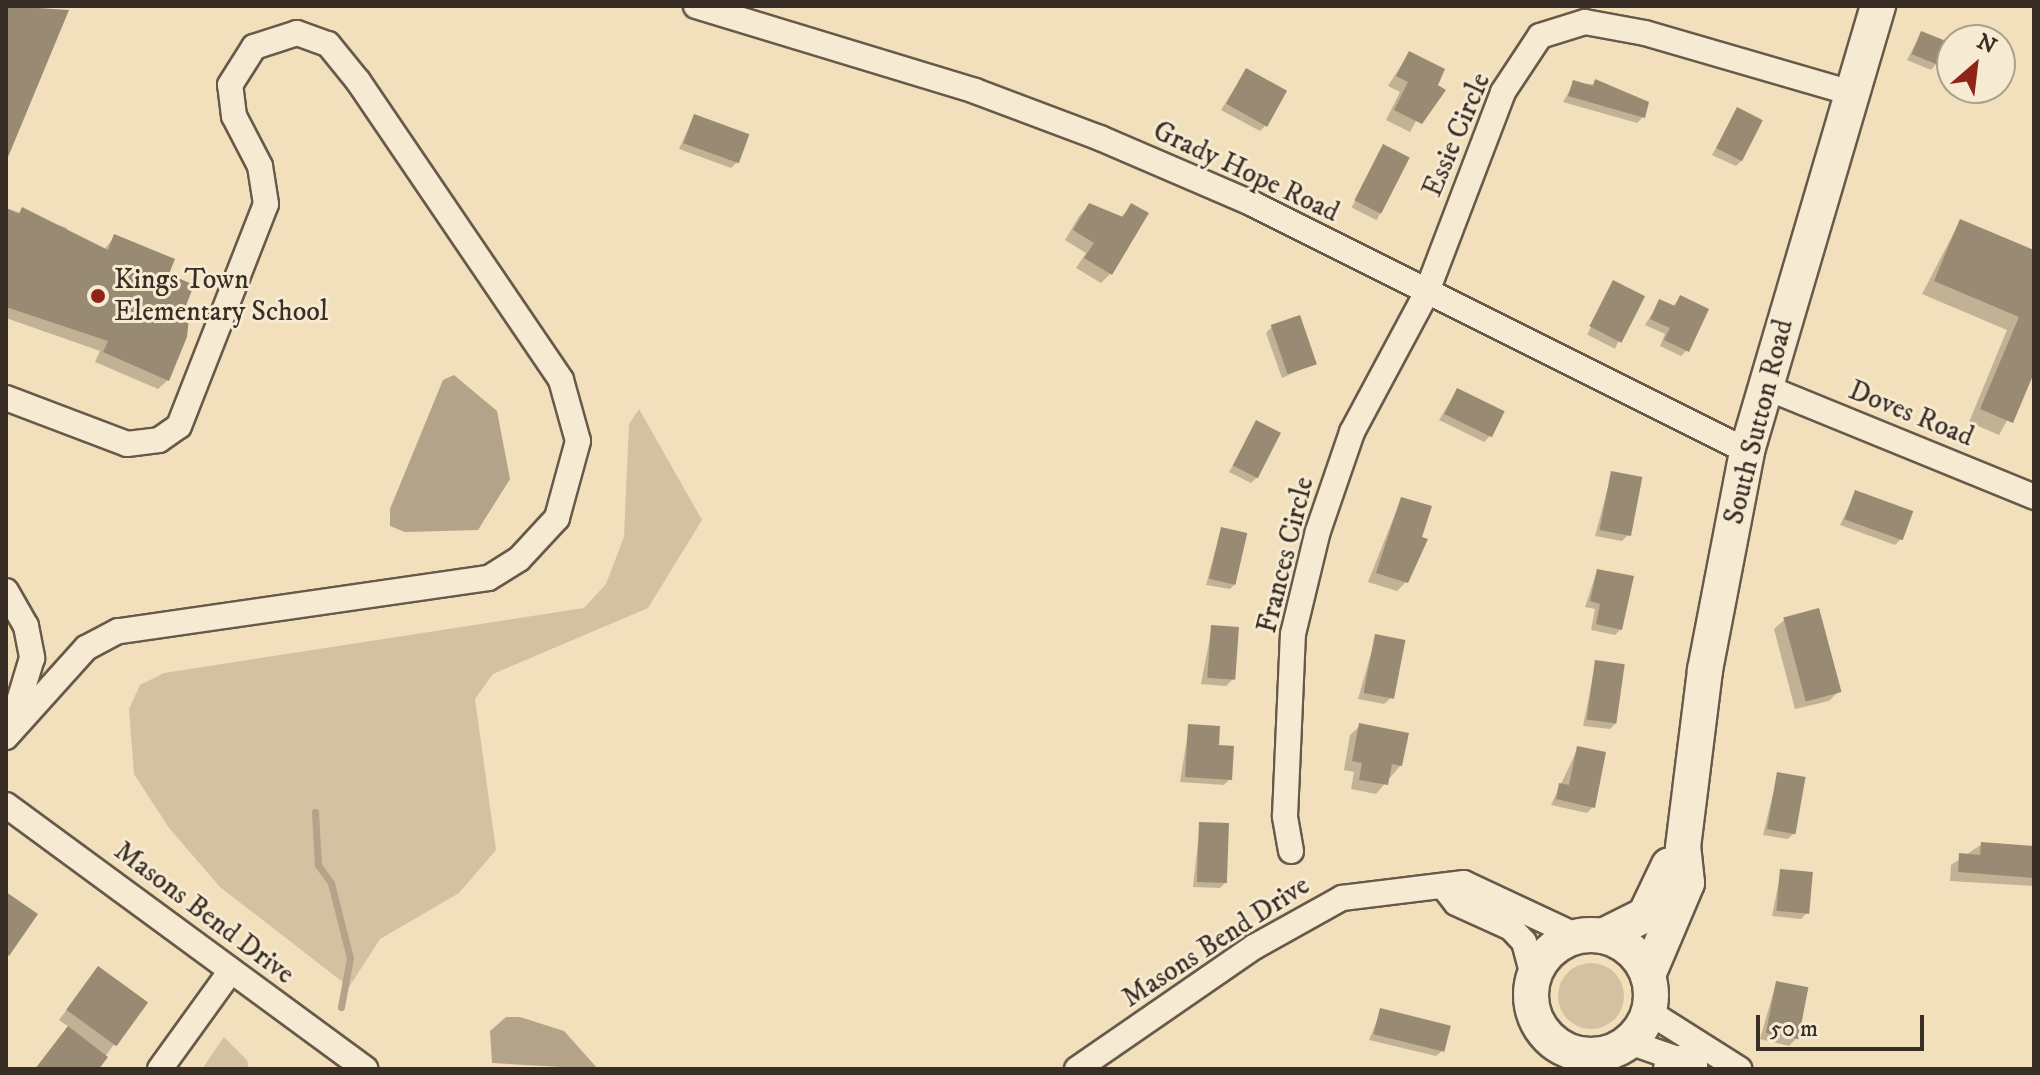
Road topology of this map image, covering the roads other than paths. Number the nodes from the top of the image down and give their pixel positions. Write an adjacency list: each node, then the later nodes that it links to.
1 (696, 6): 4 (street, Grady Hope Road)
2 (1878, 6): 3 (main road, South Sutton Road)
3 (1852, 93): 4 (street, Essie Circle); 5 (main road, South Sutton Road)
4 (1426, 294): 7 (street, Grady Hope Road); 13 (street, Frances Circle)
5 (1765, 387): 7 (main road, South Sutton Road); 8 (street, Doves Road)
6 (6, 398): 10 (street)
7 (1747, 451): 12 (main road, South Sutton Road)
8 (2034, 497)
9 (6, 591): 10 (street)
10 (7, 735)
11 (6, 805): 16 (street, Masons Bend Drive)
12 (1683, 847): 15 (main road, South Sutton Road); 18 (main road, South Sutton Road)
13 (1291, 851)
14 (1446, 890): 15 (street, Masons Bend Drive); 17 (street); 25 (street, Masons Bend Drive)
15 (1590, 936): 17 (main road); 18 (main road)
16 (230, 972): 23 (street); 24 (street, Masons Bend Drive)
17 (1533, 975): 21 (main road)
18 (1648, 975): 19 (main road)
19 (1649, 1012): 20 (main road); 26 (street)
20 (1622, 1054): 21 (main road); 22 (street)
21 (1582, 1062)
22 (1688, 1067)
23 (160, 1069)
24 (366, 1069)
25 (1077, 1069)
26 (1739, 1069)

